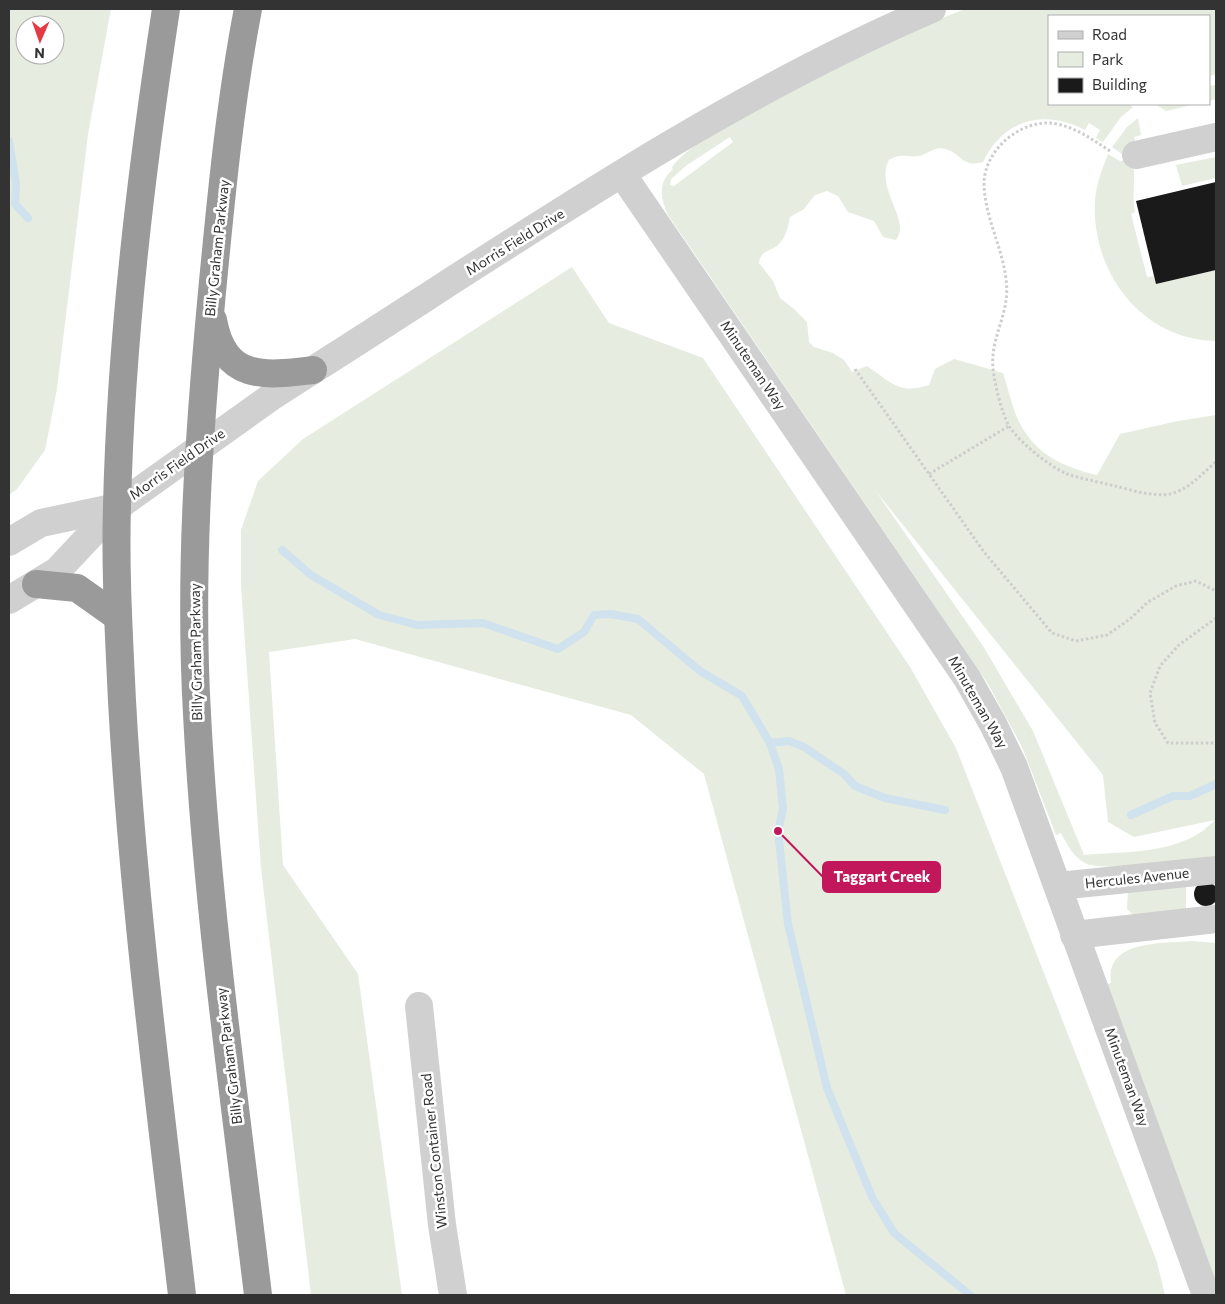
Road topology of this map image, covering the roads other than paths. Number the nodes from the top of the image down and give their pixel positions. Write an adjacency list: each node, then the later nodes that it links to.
1 (166, 9): 10 (highway)
2 (248, 9): 7 (highway, Billy Graham Parkway)
3 (932, 9): 6 (street, Morris Field Drive)
4 (1216, 137): 5 (street)
5 (1136, 155)
6 (622, 174): 8 (street, Morris Field Drive); 16 (street, Minuteman Way)
7 (211, 309): 8 (highway); 9 (highway, Billy Graham Parkway)
8 (313, 370): 9 (street, Morris Field Drive)
9 (200, 448): 10 (street, Morris Field Drive); 23 (highway, Billy Graham Parkway)
10 (116, 507): 11 (street, Morris Field Drive); 12 (street, Morris Field Drive); 14 (highway)
11 (9, 542)
12 (36, 584): 13 (street, Morris Field Drive); 14 (highway)
13 (9, 600)
14 (118, 617): 20 (highway)
15 (1216, 870): 16 (street, Hercules Avenue)
16 (1058, 886): 18 (street, Minuteman Way)
17 (1216, 919): 18 (street)
18 (1074, 935): 25 (street, Minuteman Way)
19 (419, 1006): 24 (street, Winston Container Road)
20 (168, 1177): 21 (highway); 22 (highway)
21 (169, 1295)
22 (182, 1295)
23 (258, 1295)
24 (453, 1295)
25 (1206, 1295)

